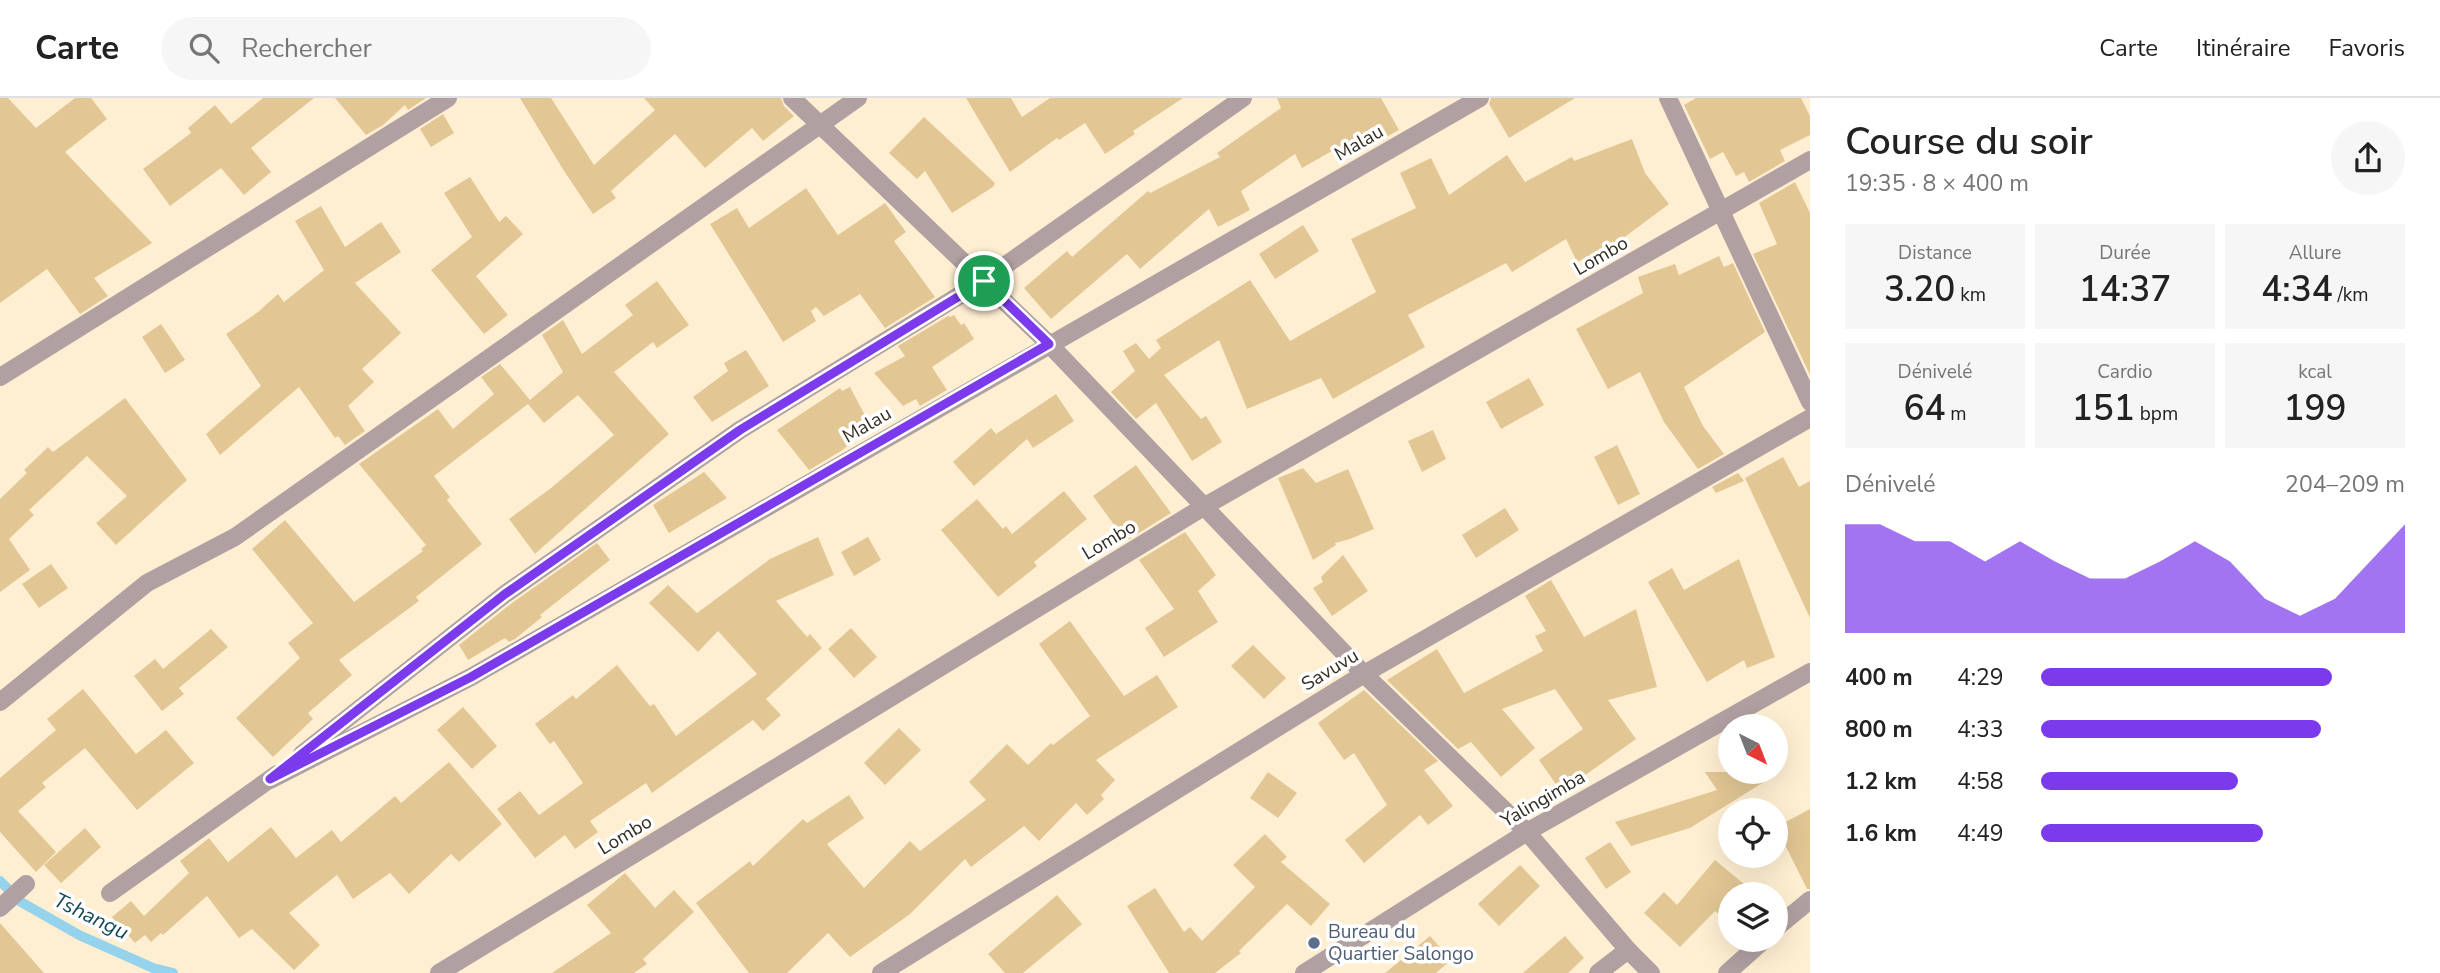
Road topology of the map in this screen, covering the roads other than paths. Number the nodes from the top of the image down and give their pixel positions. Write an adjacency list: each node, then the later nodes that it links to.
1 (448, 98): 12 (street)
2 (792, 98): 7 (street)
3 (858, 98): 7 (street)
4 (1242, 98): 10 (street)
5 (1480, 98): 11 (street, Malau)
6 (1668, 98): 9 (street)
7 (821, 124): 10 (street); 18 (street)
8 (1810, 160): 9 (street, Lombo)
9 (1721, 212): 13 (street); 15 (street, Lombo)
10 (984, 281): 11 (street); 19 (street)
11 (1049, 344): 15 (street); 19 (street, Malau)
12 (0, 377)
13 (1810, 402)
14 (1810, 418): 17 (street, Savuvu)
15 (1205, 506): 17 (street); 28 (street, Lombo)
16 (1810, 672): 20 (street, Yalingimba)
17 (1364, 674): 20 (street); 29 (street, Savuvu)
18 (0, 702)
19 (270, 779): 22 (street)
20 (1527, 832): 26 (street); 30 (street, Yalingimba)
21 (26, 884): 24 (street)
22 (110, 893)
23 (1810, 900): 25 (street)
24 (0, 908)
25 (1788, 918)
26 (1628, 950): 31 (street); 32 (street)
27 (1751, 952): 33 (street)
28 (439, 973)
29 (881, 973)
30 (1304, 973)
31 (1598, 973)
32 (1651, 973)
33 (1727, 973)

